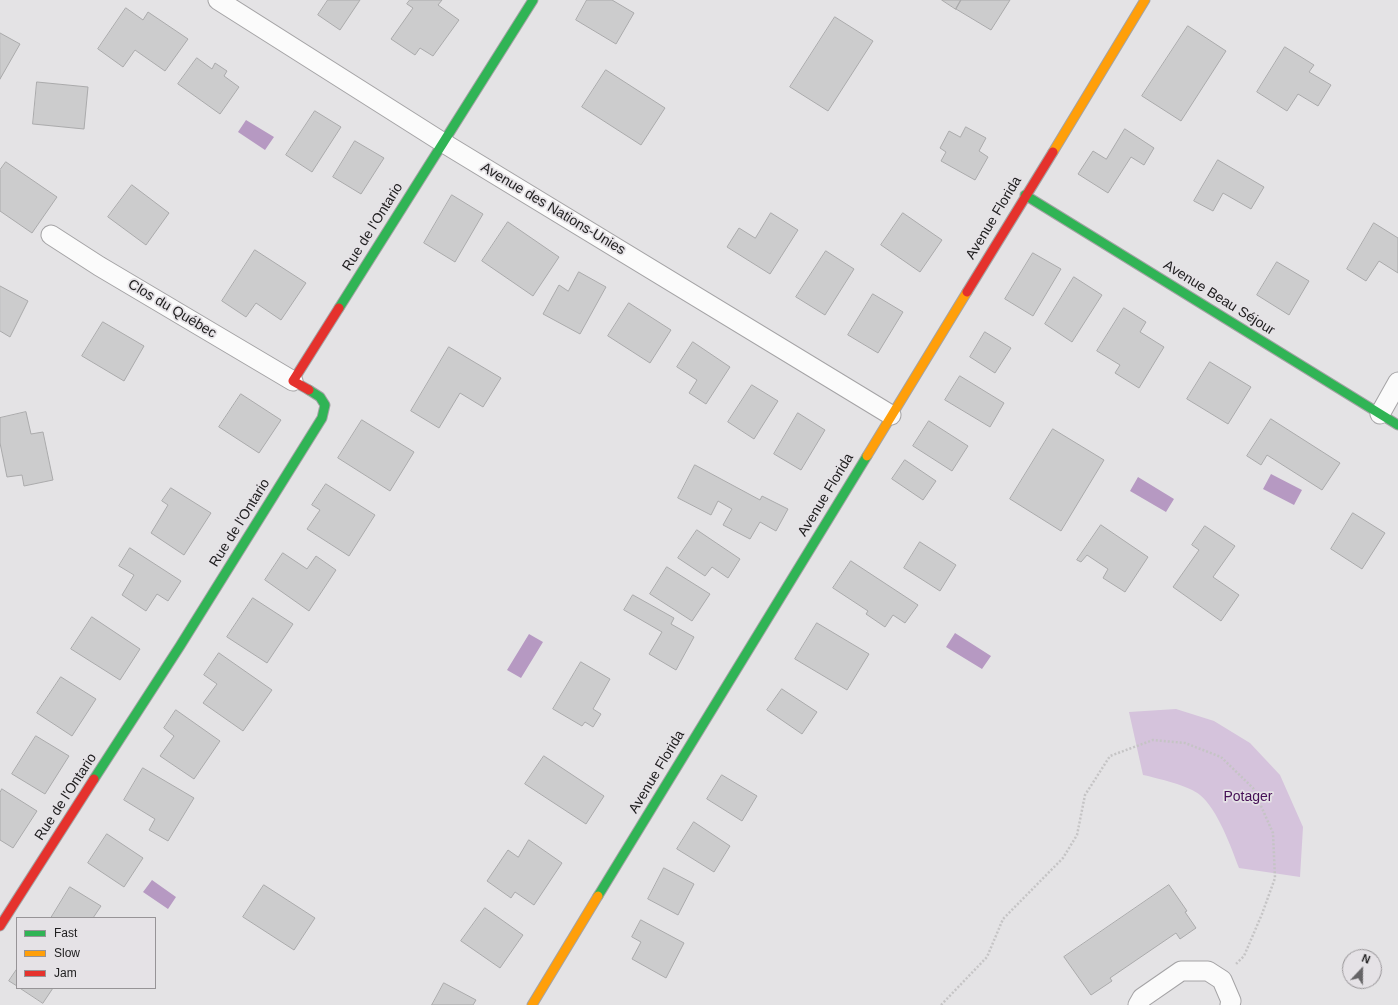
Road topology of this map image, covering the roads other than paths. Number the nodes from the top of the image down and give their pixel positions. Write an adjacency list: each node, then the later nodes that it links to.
1 (218, 0): 4 (street, Avenue des Nations-Unies)
2 (533, 0): 4 (street, Rue de l'Ontario)
3 (1145, 0): 5 (street, Avenue Florida)
4 (442, 142): 7 (street, Rue de l'Ontario); 10 (street, Avenue des Nations-Unies)
5 (1025, 195): 9 (street, Avenue Beau Séjour); 10 (street, Avenue Florida)
6 (51, 235): 7 (street, Clos du Québec)
7 (293, 381): 12 (street, Rue de l'Ontario)
8 (1398, 382): 9 (street)
9 (1380, 414): 11 (street, Avenue Beau Séjour)
10 (891, 415): 13 (street, Avenue Florida)
11 (1398, 425)
12 (0, 926)
13 (532, 1005)
14 (1138, 1005): 15 (street)
15 (1230, 1005)

